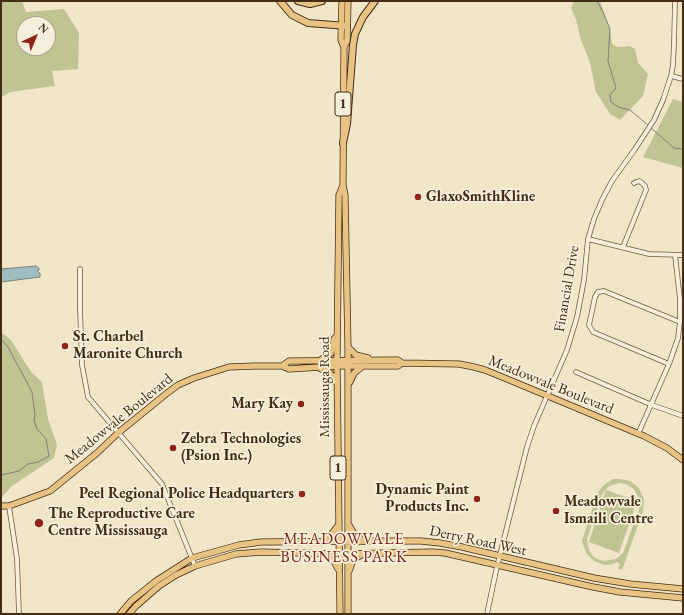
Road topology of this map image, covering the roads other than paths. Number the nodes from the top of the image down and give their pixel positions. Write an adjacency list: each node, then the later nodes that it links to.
1 (280, 1): 8 (highway)
2 (298, 1): 3 (highway)
3 (322, 1)
4 (342, 1): 8 (main road, Mississauga Road / 1)
5 (348, 1): 8 (main road, Mississauga Road / 1)
6 (374, 1): 11 (highway)
7 (675, 1): 9 (street, Financial Drive)
8 (344, 26): 11 (main road, Mississauga Road / 1)
9 (671, 76): 10 (street); 14 (street, Financial Drive)
10 (683, 79)
11 (343, 144): 13 (main road, Mississauga Road / 1)
12 (634, 183): 15 (street)
13 (343, 185): 20 (main road, Mississauga Road / 1); 21 (main road, Mississauga Road / 1)
14 (588, 239): 15 (street); 34 (street, Financial Drive)
15 (623, 247): 17 (street)
16 (683, 255): 17 (street)
17 (675, 256): 19 (street)
18 (80, 269): 37 (street)
19 (680, 322): 27 (street); 27 (street)
20 (337, 335): 22 (main road); 25 (main road, Mississauga Road / 1)
21 (348, 347): 23 (main road); 26 (main road, Mississauga Road / 1)
22 (319, 361): 25 (main road, Meadowvale Boulevard); 28 (main road, Meadowvale Boulevard)
23 (374, 361): 24 (main road, Meadowvale Boulevard); 26 (main road, Meadowvale Boulevard)
24 (402, 363): 29 (main road, Meadowvale Boulevard); 34 (main road, Meadowvale Boulevard)
25 (337, 364): 26 (main road, Meadowvale Boulevard); 30 (main road, Meadowvale Boulevard); 32 (main road, Mississauga Road / 1)
26 (348, 364): 29 (main road, Meadowvale Boulevard); 33 (main road, Mississauga Road / 1)
27 (669, 364): 35 (street)
28 (282, 366): 30 (main road, Meadowvale Boulevard); 37 (main road, Meadowvale Boulevard)
29 (363, 366): 33 (main road)
30 (315, 367): 32 (main road)
31 (576, 372): 35 (street)
32 (337, 384): 43 (main road, Mississauga Road / 1)
33 (348, 386): 42 (main road, Mississauga Road / 1)
34 (547, 396): 38 (main road, Meadowvale Boulevard); 52 (street, Financial Drive)
35 (652, 405): 36 (street); 38 (street)
36 (683, 416)
37 (118, 433): 41 (main road, Meadowvale Boulevard); 53 (street)
38 (638, 434): 39 (main road, Meadowvale Boulevard)
39 (683, 460)
40 (1, 506): 41 (main road, Meadowvale Boulevard)
41 (9, 506): 60 (street)
42 (348, 523): 44 (main road, Mississauga Road / 1); 45 (main road)
43 (339, 524): 46 (main road); 47 (main road, Mississauga Road / 1)
44 (349, 541): 45 (main road, Derry Road West); 47 (main road, Derry Road West); 49 (main road, Mississauga Road / 1)
45 (363, 541): 52 (main road, Derry Road West)
46 (321, 542): 47 (main road, Derry Road West); 53 (main road, Derry Road West)
47 (338, 542): 50 (main road, Mississauga Road / 1)
48 (322, 553): 50 (main road, Derry Road West); 55 (main road, Derry Road West); 57 (main road)
49 (348, 553): 50 (main road, Derry Road West); 51 (main road, Derry Road West); 56 (main road, Mississauga Road / 1)
50 (339, 554): 57 (main road, Mississauga Road / 1)
51 (363, 554): 54 (main road, Derry Road West); 56 (main road)
52 (500, 557): 54 (street, Financial Drive); 58 (main road, Derry Road West)
53 (192, 558): 55 (street); 61 (main road, Derry Road West)
54 (498, 565): 59 (main road, Derry Road West); 65 (street, Financial Drive)
55 (195, 566): 62 (main road, Derry Road West)
56 (348, 573): 64 (main road, Mississauga Road / 1)
57 (339, 579): 63 (main road, Mississauga Road / 1)
58 (683, 589)
59 (683, 598)
60 (19, 614)
61 (120, 614)
62 (129, 614)
63 (340, 614)
64 (348, 614)
65 (487, 614)

